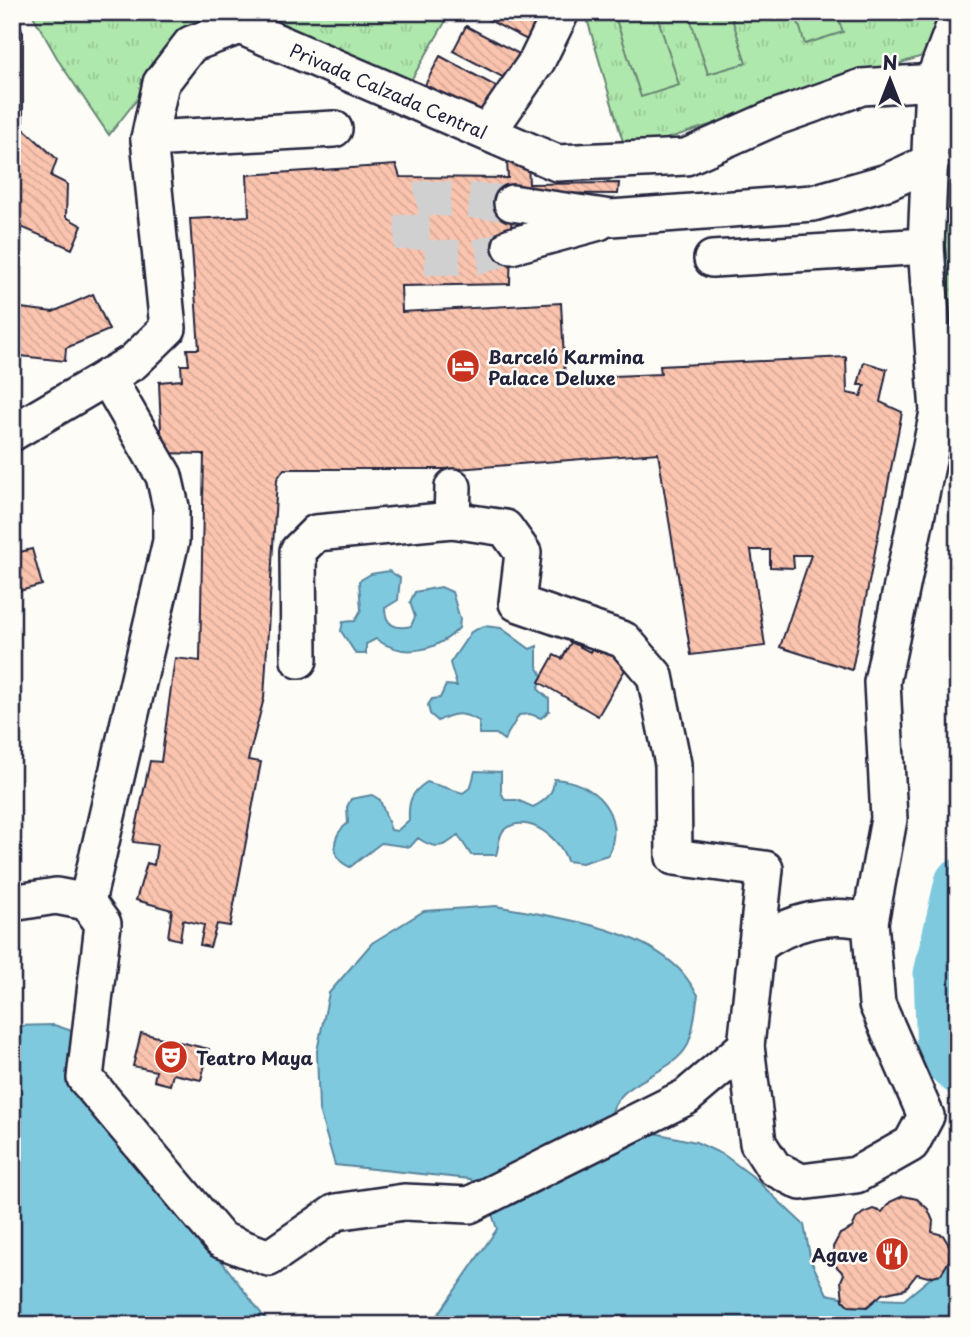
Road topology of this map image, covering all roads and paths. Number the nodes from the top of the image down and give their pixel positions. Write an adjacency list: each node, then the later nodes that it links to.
1 (561, 12): 5 (street)
2 (958, 16): 3 (street)
3 (933, 82): 5 (street, Privada Calzada Central); 7 (street)
4 (334, 129): 6 (street)
5 (488, 132): 6 (street, Privada Calzada Central)
6 (149, 139): 15 (street, Privada Calzada Central)
7 (931, 162): 9 (street); 12 (street)
8 (512, 203): 10 (street)
9 (813, 203): 10 (street); 13 (street)
10 (611, 218): 11 (street)
11 (511, 246)
12 (926, 246): 13 (street); 20 (street)
13 (816, 253): 14 (street)
14 (712, 258)
15 (107, 377): 16 (street, Privada Calzada Central); 18 (street)
16 (12, 433)
17 (299, 660): 21 (street)
18 (87, 902): 19 (street); 22 (street)
19 (12, 903)
20 (870, 922): 21 (street); 22 (street)
21 (756, 947): 22 (street)
22 (747, 1046)

